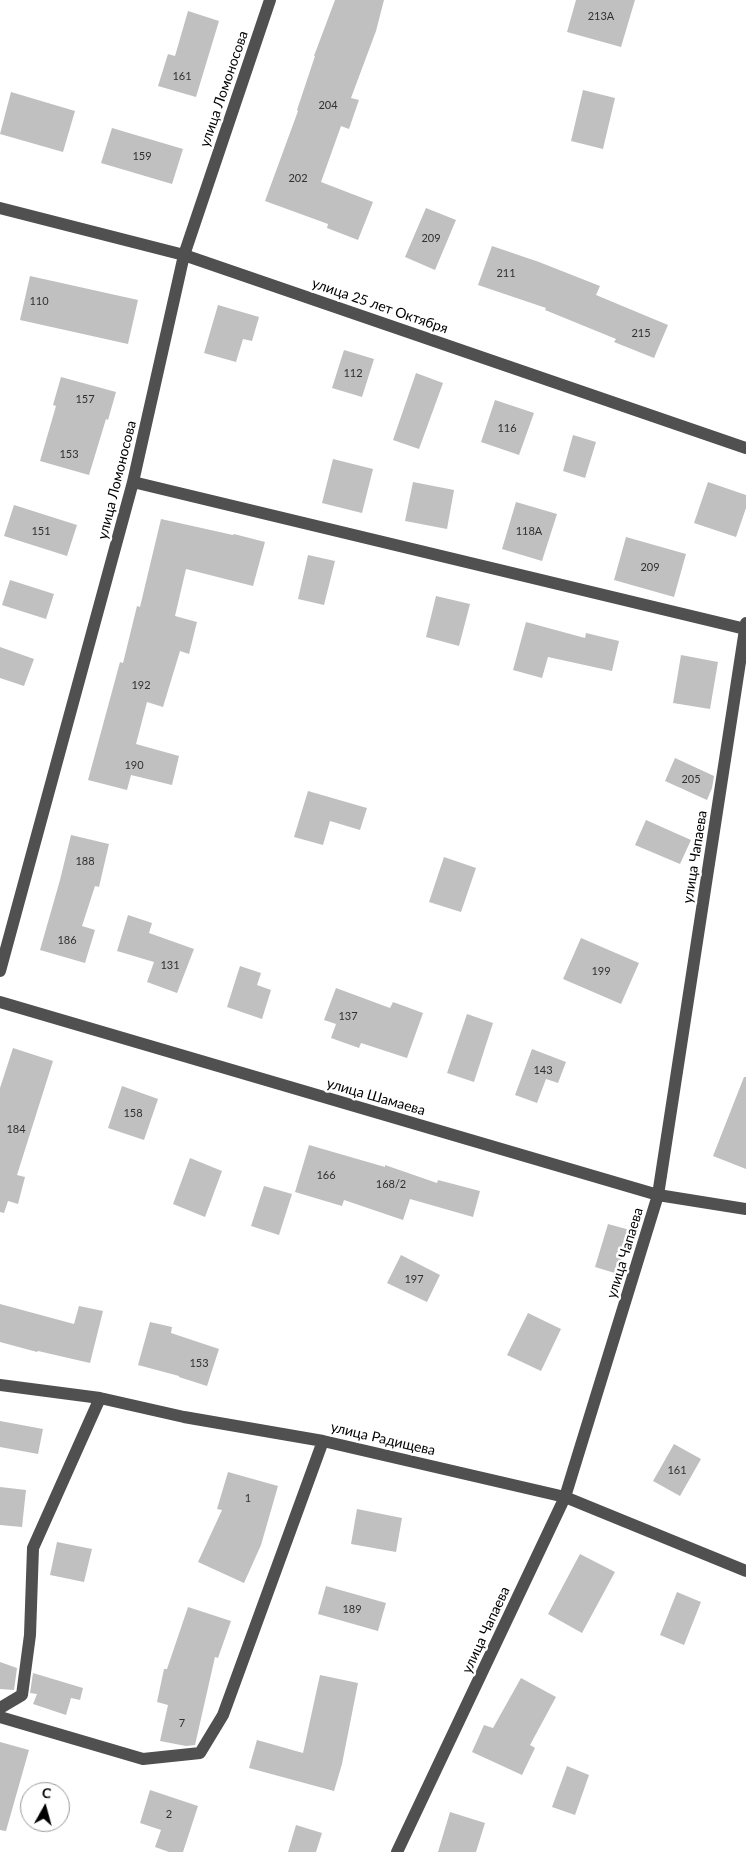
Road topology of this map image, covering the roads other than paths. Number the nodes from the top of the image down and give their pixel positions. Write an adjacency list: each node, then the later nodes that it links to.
1 (270, 0): 3 (street, улица Ломоносова)
2 (0, 208): 3 (street, улица 25 лет Октября)
3 (184, 255): 4 (street, улица 25 лет Октября); 5 (street, улица Ломоносова)
4 (746, 448)
5 (134, 482): 6 (street); 7 (street, улица Ломоносова)
6 (745, 626): 9 (street, улица Чапаева)
7 (0, 971)
8 (0, 1002): 9 (street, улица Шамаева)
9 (658, 1195): 10 (street, улица Шамаева); 14 (street, улица Чапаева)
10 (746, 1209)
11 (0, 1385): 12 (street, улица Радищева)
12 (100, 1398): 13 (street, улица Радищева); 16 (street)
13 (323, 1441): 14 (street, улица Радищева); 17 (street)
14 (565, 1497): 15 (street, улица Радищева); 18 (street, улица Чапаева)
15 (746, 1571)
16 (0, 1708)
17 (0, 1717)
18 (397, 1852)

